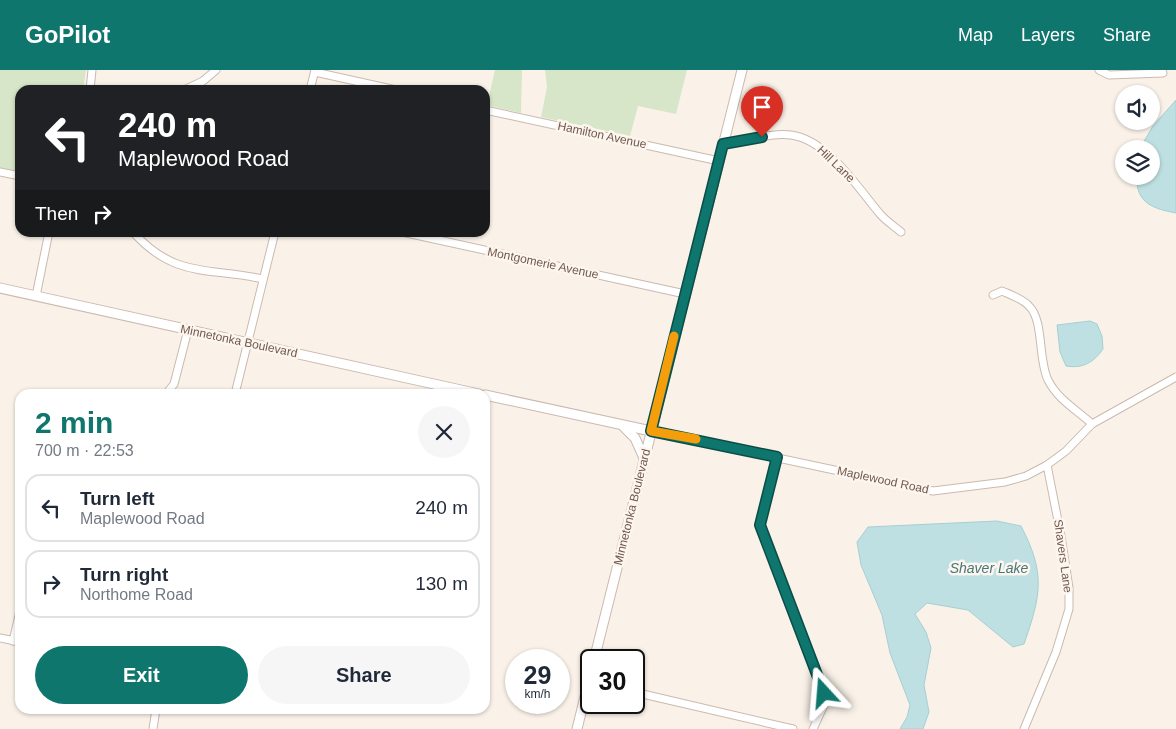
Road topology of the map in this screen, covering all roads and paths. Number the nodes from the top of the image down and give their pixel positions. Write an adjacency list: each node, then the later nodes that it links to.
1 (92, 70): 7 (street)
2 (216, 70): 8 (street)
3 (742, 70): 12 (street)
4 (1099, 70): 6 (street)
5 (315, 71): 9 (street); 10 (street)
6 (1163, 73)
7 (90, 85)
8 (195, 85)
9 (311, 85)
10 (375, 85)
11 (490, 111): 13 (street, Hamilton Avenue)
12 (723, 144): 13 (street); 16 (street, Hill Lane)
13 (719, 161): 23 (street)
14 (0, 172): 15 (street)
15 (15, 175)
16 (901, 232)
17 (49, 237): 25 (street)
18 (138, 237): 21 (street)
19 (273, 237): 21 (street)
20 (425, 237): 23 (street, Montgomerie Avenue)
21 (263, 279): 27 (street)
22 (0, 288): 25 (street, Minnetonka Boulevard)
23 (685, 294): 35 (street)
24 (993, 295): 33 (street)
25 (36, 296): 26 (street, Minnetonka Boulevard)
26 (188, 330): 27 (street, Minnetonka Boulevard); 29 (street)
27 (249, 343): 30 (street); 31 (street, Minnetonka Boulevard)
28 (1176, 377): 33 (street, Maplewood Road)
29 (170, 389)
30 (236, 389)
31 (456, 389)
32 (490, 396): 34 (street, Minnetonka Boulevard)
33 (1092, 424): 38 (street, Maplewood Road)
34 (623, 426): 35 (street, Minnetonka Boulevard); 37 (street)
35 (651, 431): 36 (street, Maplewood Road); 37 (street, Minnetonka Boulevard)
36 (777, 457): 38 (street, Maplewood Road); 48 (street)
37 (644, 458): 41 (street, Minnetonka Boulevard)
38 (1047, 465): 49 (street, Shavers Lane)
39 (0, 638): 40 (street)
40 (15, 642)
41 (597, 649)
42 (645, 695): 47 (street)
43 (155, 714): 45 (street)
44 (581, 714): 46 (street)
45 (153, 729)
46 (577, 729)
47 (793, 729)
48 (812, 729)
49 (1024, 729)

